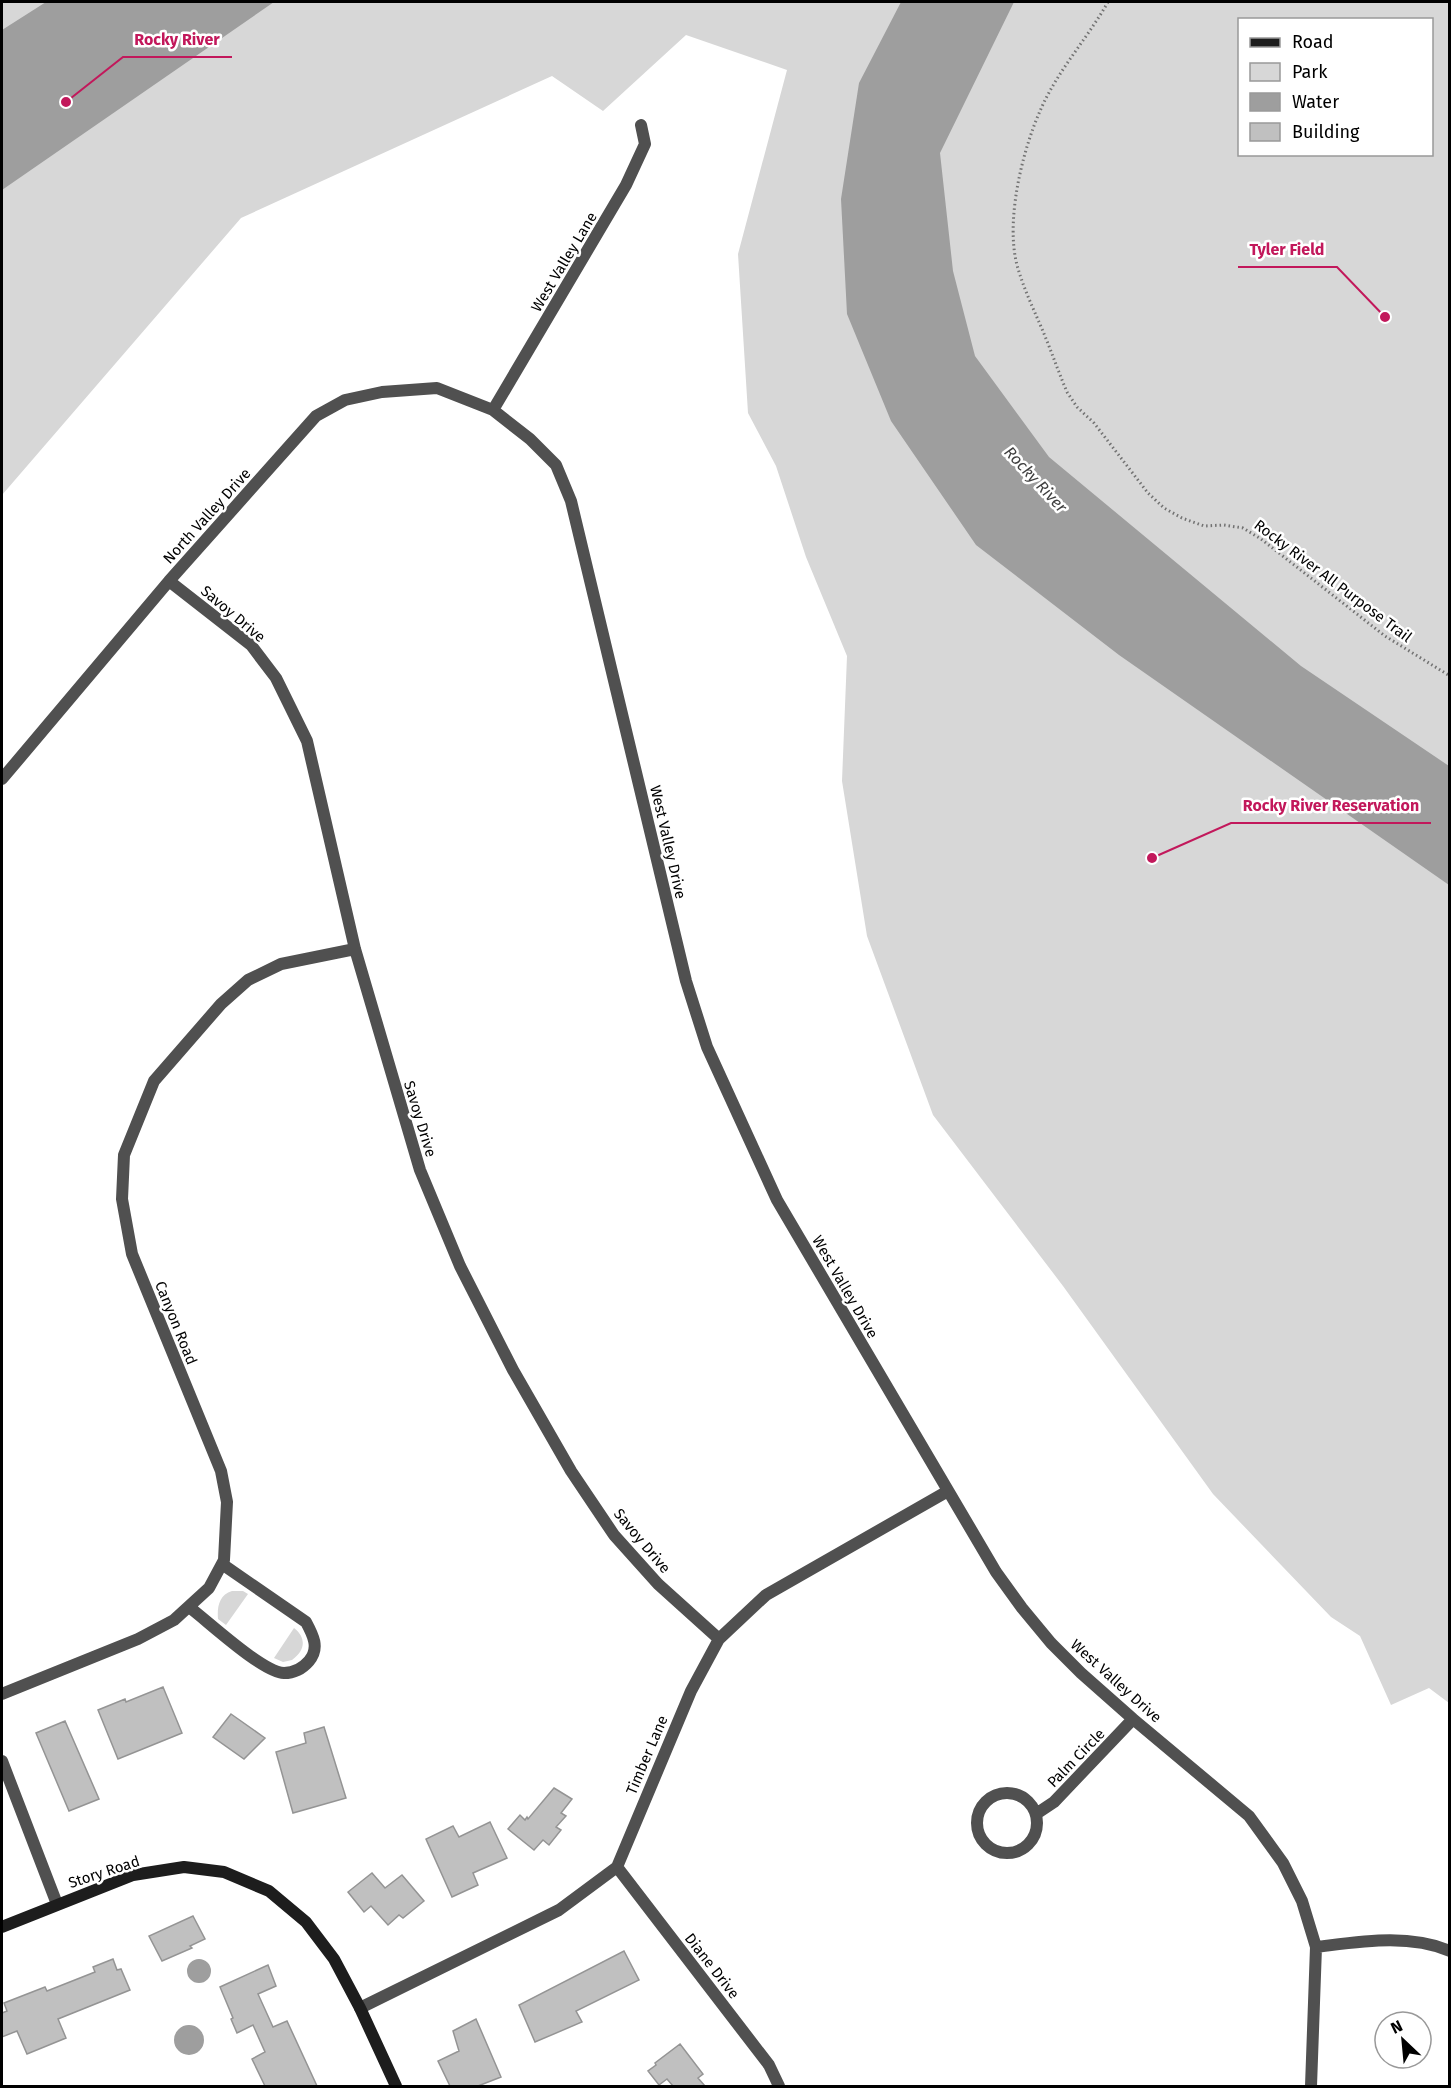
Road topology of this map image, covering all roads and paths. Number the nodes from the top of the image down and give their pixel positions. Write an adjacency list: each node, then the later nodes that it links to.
1 (1108, 2): 5 (path, Rocky River All Purpose Trail)
2 (640, 125): 3 (street, West Valley Lane)
3 (493, 410): 4 (street, North Valley Drive); 8 (street, West Valley Drive)
4 (169, 581): 6 (street, North Valley Drive); 7 (street, Savoy Drive)
5 (1449, 676)
6 (2, 779)
7 (355, 949): 9 (street, Canyon Road); 11 (street, Savoy Drive)
8 (948, 1491): 11 (street, Timber Lane); 13 (street, West Valley Drive)
9 (222, 1564): 10 (street, Canyon Road); 10 (street)
10 (189, 1607): 12 (street, Canyon Road)
11 (719, 1639): 16 (street, Timber Lane)
12 (2, 1694)
13 (1134, 1719): 15 (street, Palm Circle); 19 (street, West Valley Drive)
14 (2, 1761): 17 (street)
15 (1036, 1814): 15 (street)
16 (617, 1867): 21 (street); 23 (street, Diane Drive)
17 (57, 1904): 18 (street, Story Road); 21 (street, Story Road)
18 (2, 1927)
19 (1316, 1947): 20 (street); 24 (street, West Valley Drive)
20 (1449, 1951)
21 (360, 2008): 22 (street, Story Road)
22 (396, 2086)
23 (779, 2086)
24 (1311, 2086)

